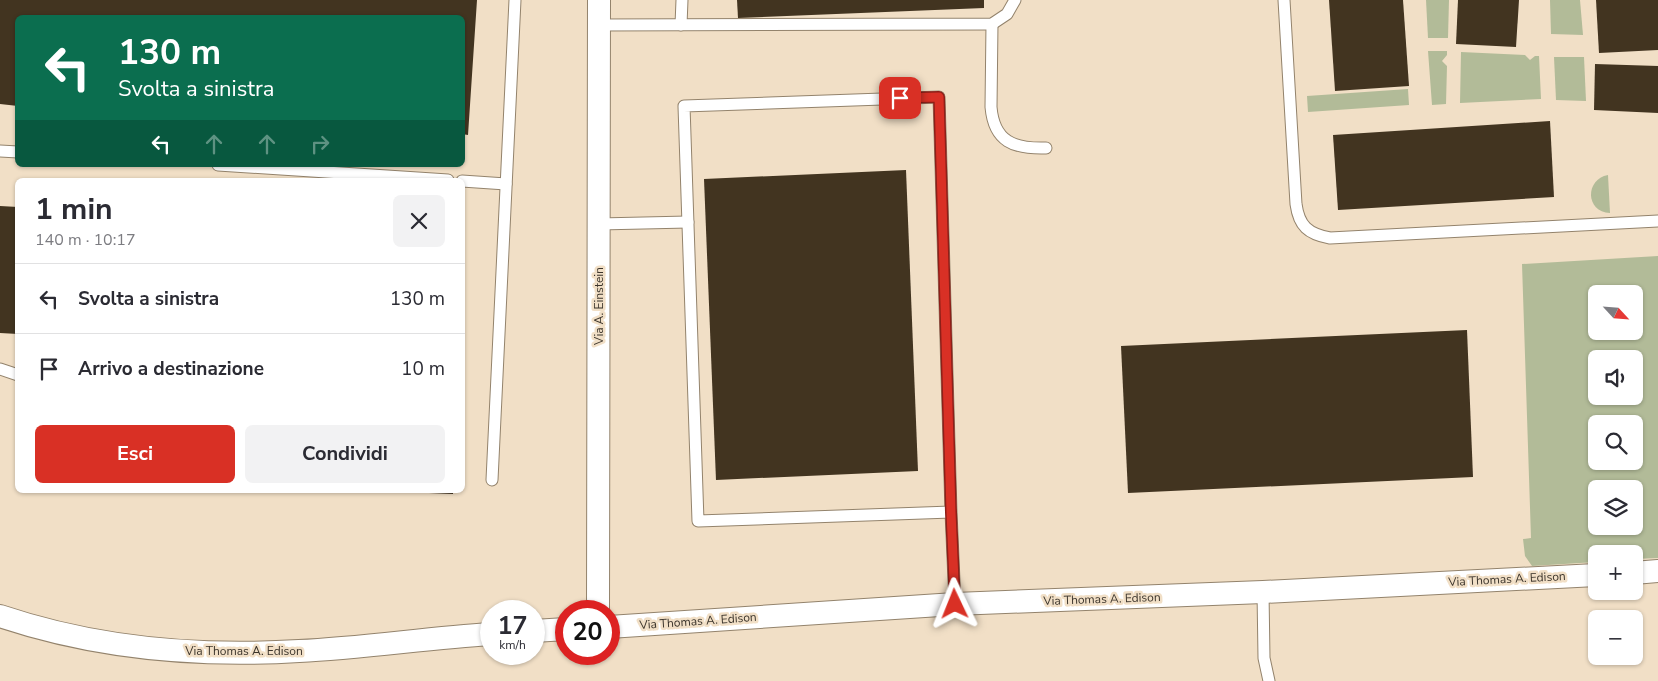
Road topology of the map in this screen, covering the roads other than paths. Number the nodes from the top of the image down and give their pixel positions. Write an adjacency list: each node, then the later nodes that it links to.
1 (515, 0): 15 (lane)
2 (599, 0): 7 (street, Via A. Einstein)
3 (682, 0): 8 (lane)
4 (1015, 0): 6 (lane)
5 (1284, 0): 16 (lane)
6 (992, 24): 8 (lane); 9 (lane)
7 (599, 25): 8 (lane); 18 (street, Via A. Einstein)
8 (681, 25)
9 (1046, 148)
10 (0, 151): 11 (lane)
11 (15, 152)
12 (248, 167): 13 (lane)
13 (416, 178)
14 (465, 181): 15 (lane)
15 (506, 184): 21 (lane)
16 (1658, 221)
17 (688, 222): 18 (lane); 22 (lane); 22 (lane)
18 (599, 224): 27 (street, Via A. Einstein)
19 (0, 369): 20 (lane)
20 (15, 374)
21 (492, 480)
22 (951, 512): 28 (lane)
23 (1658, 571): 24 (street)
24 (1643, 572)
25 (1588, 575): 26 (street, Via Thomas A. Edison)
26 (1263, 592): 28 (street, Via Thomas A. Edison); 32 (lane)
27 (598, 600)
28 (955, 604): 30 (street, Via Thomas A. Edison)
29 (0, 616): 31 (street, Via Thomas A. Edison)
30 (620, 626)
31 (480, 635)
32 (1269, 681)

